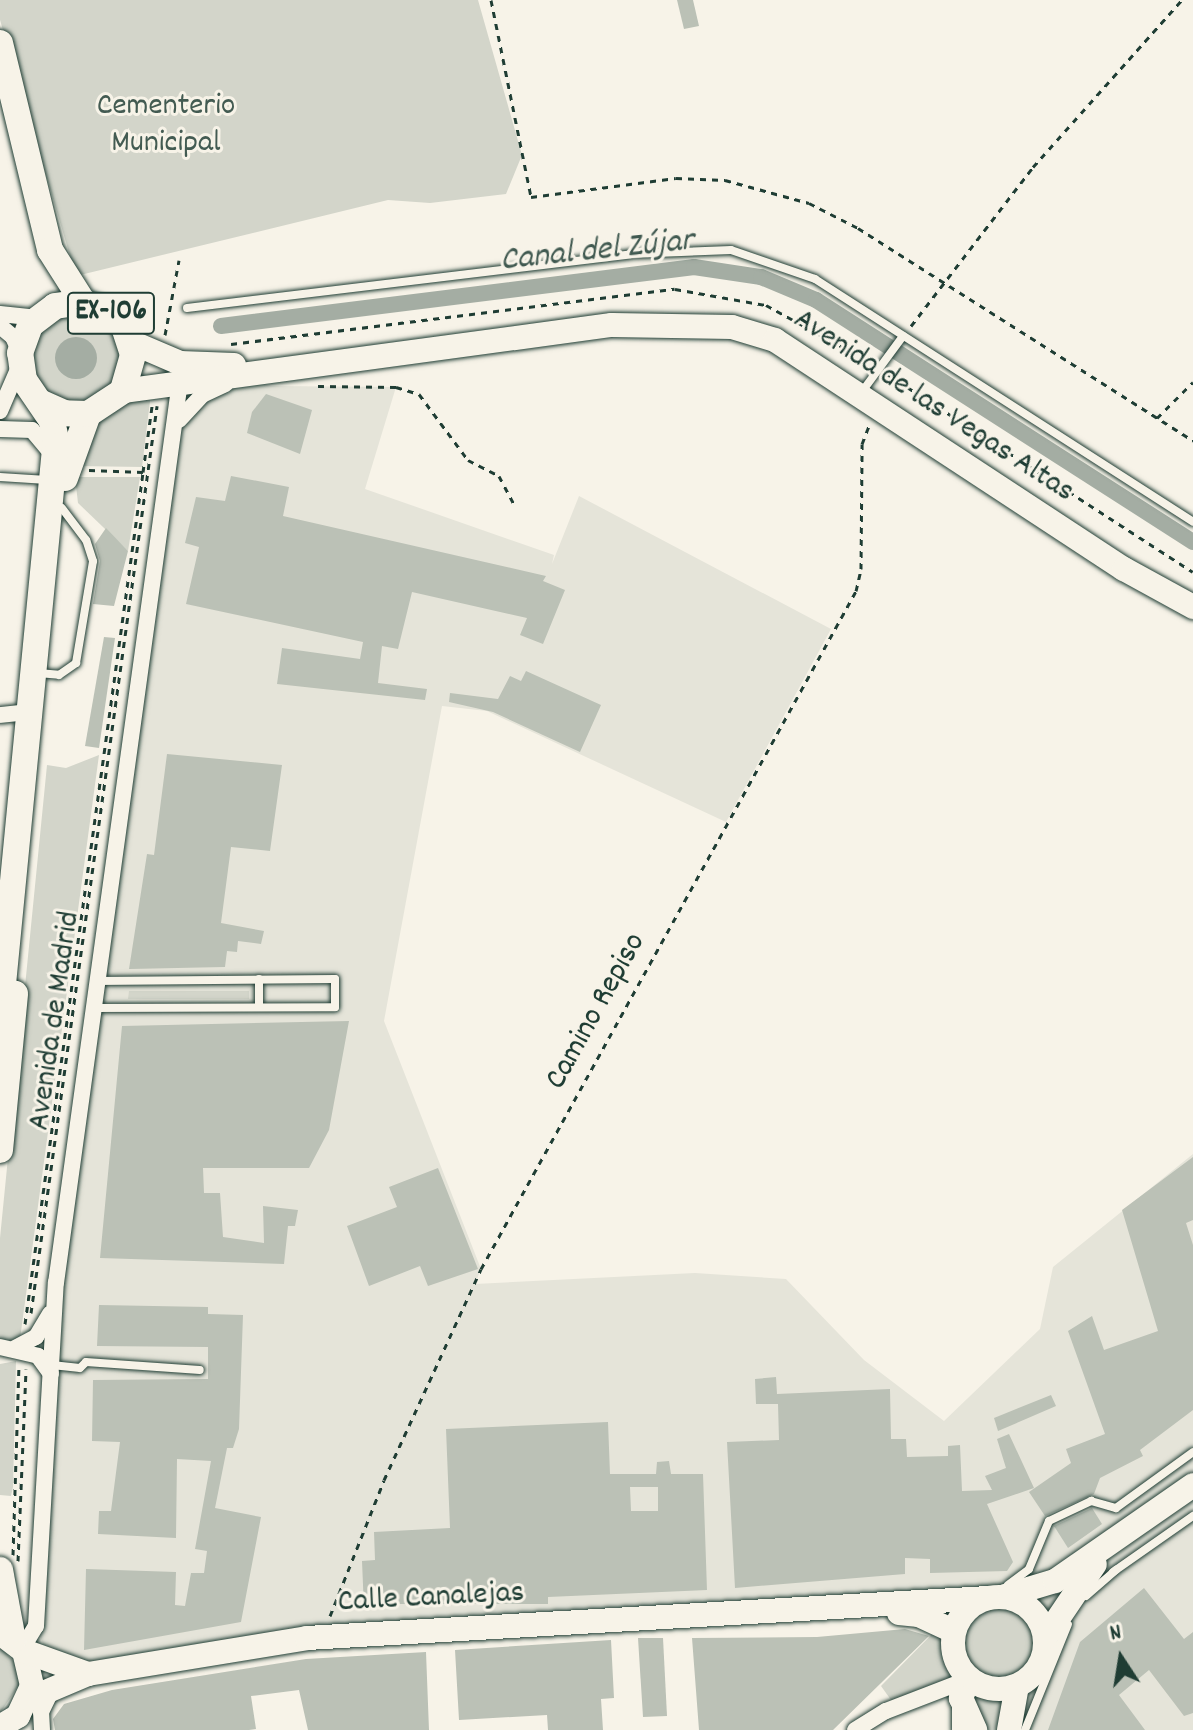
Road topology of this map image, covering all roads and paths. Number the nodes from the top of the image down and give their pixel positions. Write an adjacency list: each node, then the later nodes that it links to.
1 (491, 0): 6 (path)
2 (1182, 0): 6 (path)
3 (0, 43): 4 (main road, EX-106)
4 (50, 250): 7 (main road, EX-106); 10 (main road, EX-106)
5 (179, 260): 18 (path)
6 (945, 282): 12 (path); 26 (path)
7 (83, 302): 10 (main road, EX-106); 13 (main road, EX-106)
8 (187, 308): 12 (lane)
9 (0, 314): 10 (street)
10 (39, 315): 15 (main road, EX-106)
11 (0, 326): 15 (street)
12 (903, 336): 16 (lane); 35 (lane)
13 (131, 342): 18 (main road); 21 (main road, EX-106)
14 (222, 345): 16 (path)
15 (20, 359): 23 (main road); 24 (street)
16 (882, 365): 22 (lane); 36 (path)
17 (280, 366): 18 (main road, Avenida de las Vegas Altas); 22 (main road, Avenida de las Vegas Altas); 27 (street)
18 (167, 378): 21 (main road, Avenida de las Vegas Altas); 27 (street); 31 (path); 49 (path)
19 (1193, 382): 26 (path)
20 (302, 386): 33 (path)
21 (123, 391): 25 (main road)
22 (868, 402): 37 (main road, Avenida de las Vegas Altas); 61 (path, Camino Repiso)
23 (42, 403): 25 (main road); 30 (main road)
24 (0, 411)
25 (88, 414): 30 (main road, Avenida de Madrid)
26 (1157, 418): 29 (path)
27 (173, 428): 43 (street, Avenida de Madrid)
28 (0, 429): 30 (street)
29 (1193, 441)
30 (58, 471): 31 (path); 32 (lane); 34 (main road, Avenida de Madrid); 38 (main road, Avenida de Madrid)
31 (143, 472): 49 (path)
32 (0, 477)
33 (514, 504)
34 (62, 508): 38 (main road, Avenida de Madrid); 38 (lane)
35 (1193, 522)
36 (1193, 572)
37 (1193, 607)
38 (39, 674): 39 (main road, Avenida de Madrid); 47 (main road, Avenida de Madrid)
39 (29, 712): 40 (street); 41 (main road, Avenida de Madrid)
40 (0, 715)
41 (4, 943): 44 (main road, Avenida de Madrid)
42 (259, 979): 43 (lane); 45 (lane); 45 (lane)
43 (94, 981): 46 (street, Avenida de Madrid)
44 (1, 1005)
45 (259, 1007): 46 (lane)
46 (91, 1008): 48 (street, Avenida de Madrid)
47 (0, 1150)
48 (52, 1310): 49 (street); 50 (street, Avenida de Madrid)
49 (19, 1347): 50 (street); 56 (path); 56 (path)
50 (51, 1370): 51 (lane); 59 (street, Avenida de Madrid)
51 (200, 1370)
52 (1193, 1452): 57 (lane)
53 (1193, 1485): 55 (main road)
54 (1193, 1516): 55 (lane)
55 (1111, 1560): 57 (main road); 62 (main road); 73 (lane)
56 (10, 1568): 63 (main road)
57 (994, 1598): 58 (main road, Calle Canalejas); 60 (main road); 62 (main road)
58 (845, 1609): 60 (main road, Calle Canalejas); 61 (main road, Calle Canalejas)
59 (36, 1626): 63 (street); 66 (street)
60 (954, 1631): 65 (main road)
61 (327, 1636): 66 (main road, Calle Canalejas)
62 (1045, 1638): 64 (main road)
63 (15, 1643): 66 (main road); 66 (main road)
64 (1017, 1686): 65 (main road); 72 (main road)
65 (965, 1688): 69 (street); 70 (street); 71 (main road)
66 (40, 1690): 67 (main road, Calle Canalejas); 68 (street); 68 (street)
67 (2, 1728)
68 (41, 1730)
69 (855, 1730)
70 (960, 1730)
71 (975, 1730)
72 (1009, 1730)
73 (1025, 1730)

